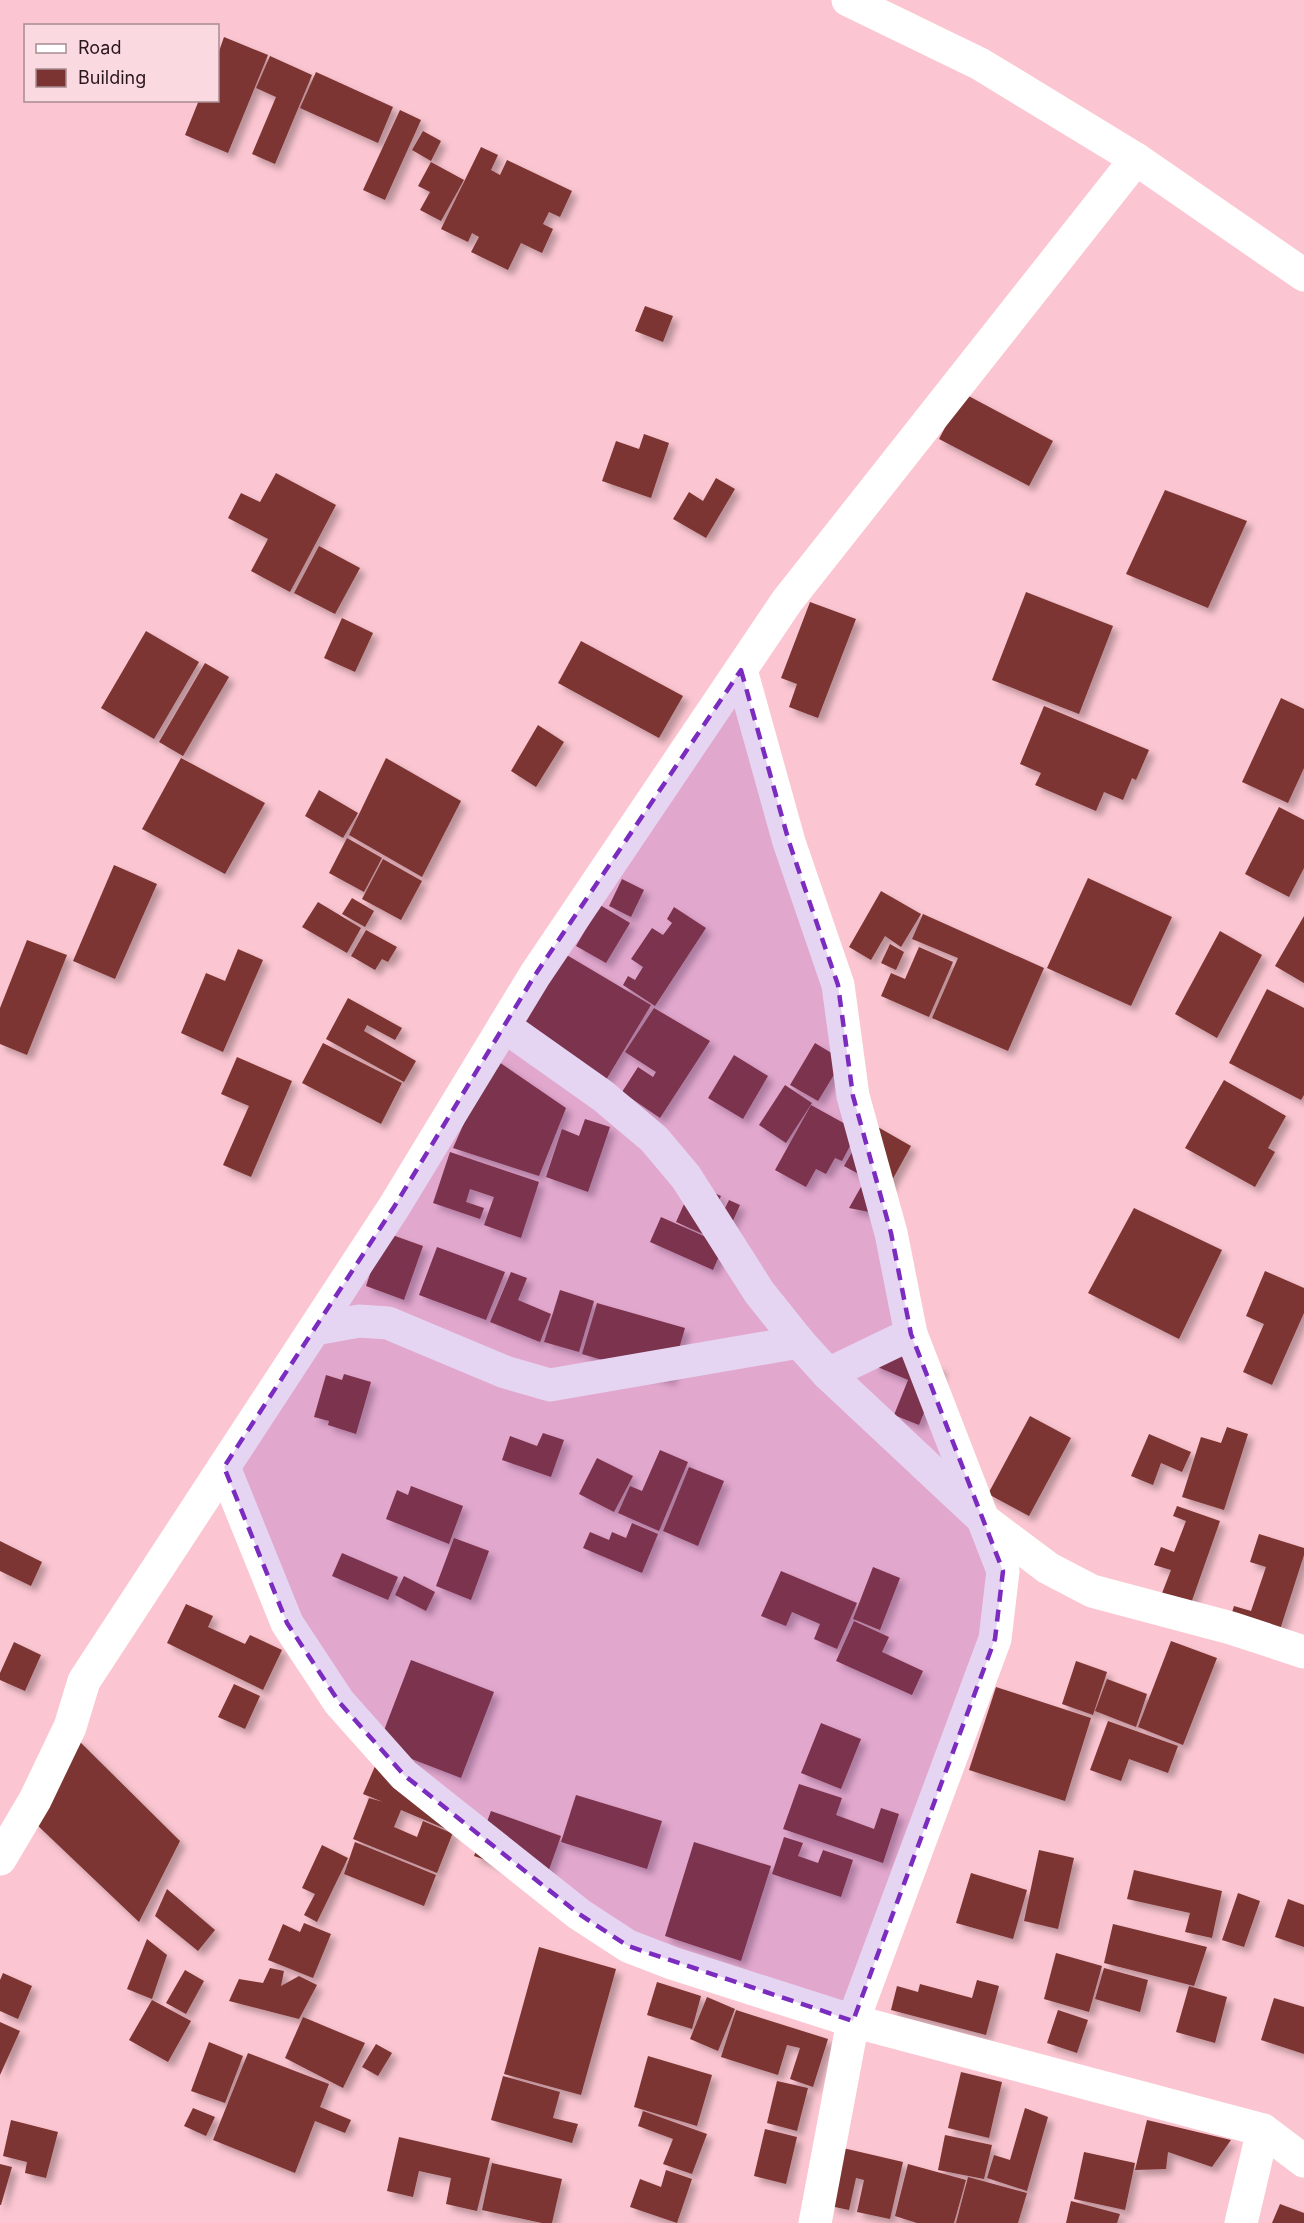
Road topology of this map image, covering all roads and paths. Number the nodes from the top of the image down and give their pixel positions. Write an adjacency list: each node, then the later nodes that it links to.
1 (848, 0): 2 (street)
2 (1136, 159): 3 (street); 4 (street)
3 (1304, 275)
4 (741, 670): 5 (street); 7 (street)
5 (504, 1026): 6 (street); 8 (street)
6 (315, 1329): 8 (street); 10 (street)
7 (910, 1334): 9 (street); 11 (street)
8 (799, 1342): 9 (street)
9 (828, 1374): 11 (street)
10 (225, 1467): 13 (street); 14 (street)
11 (984, 1520): 12 (street); 14 (street)
12 (1304, 1652)
13 (0, 1858)
14 (853, 2021): 15 (street); 17 (street)
15 (1263, 2130): 16 (street); 18 (street)
16 (1304, 2161)
17 (815, 2223)
18 (1241, 2223)

